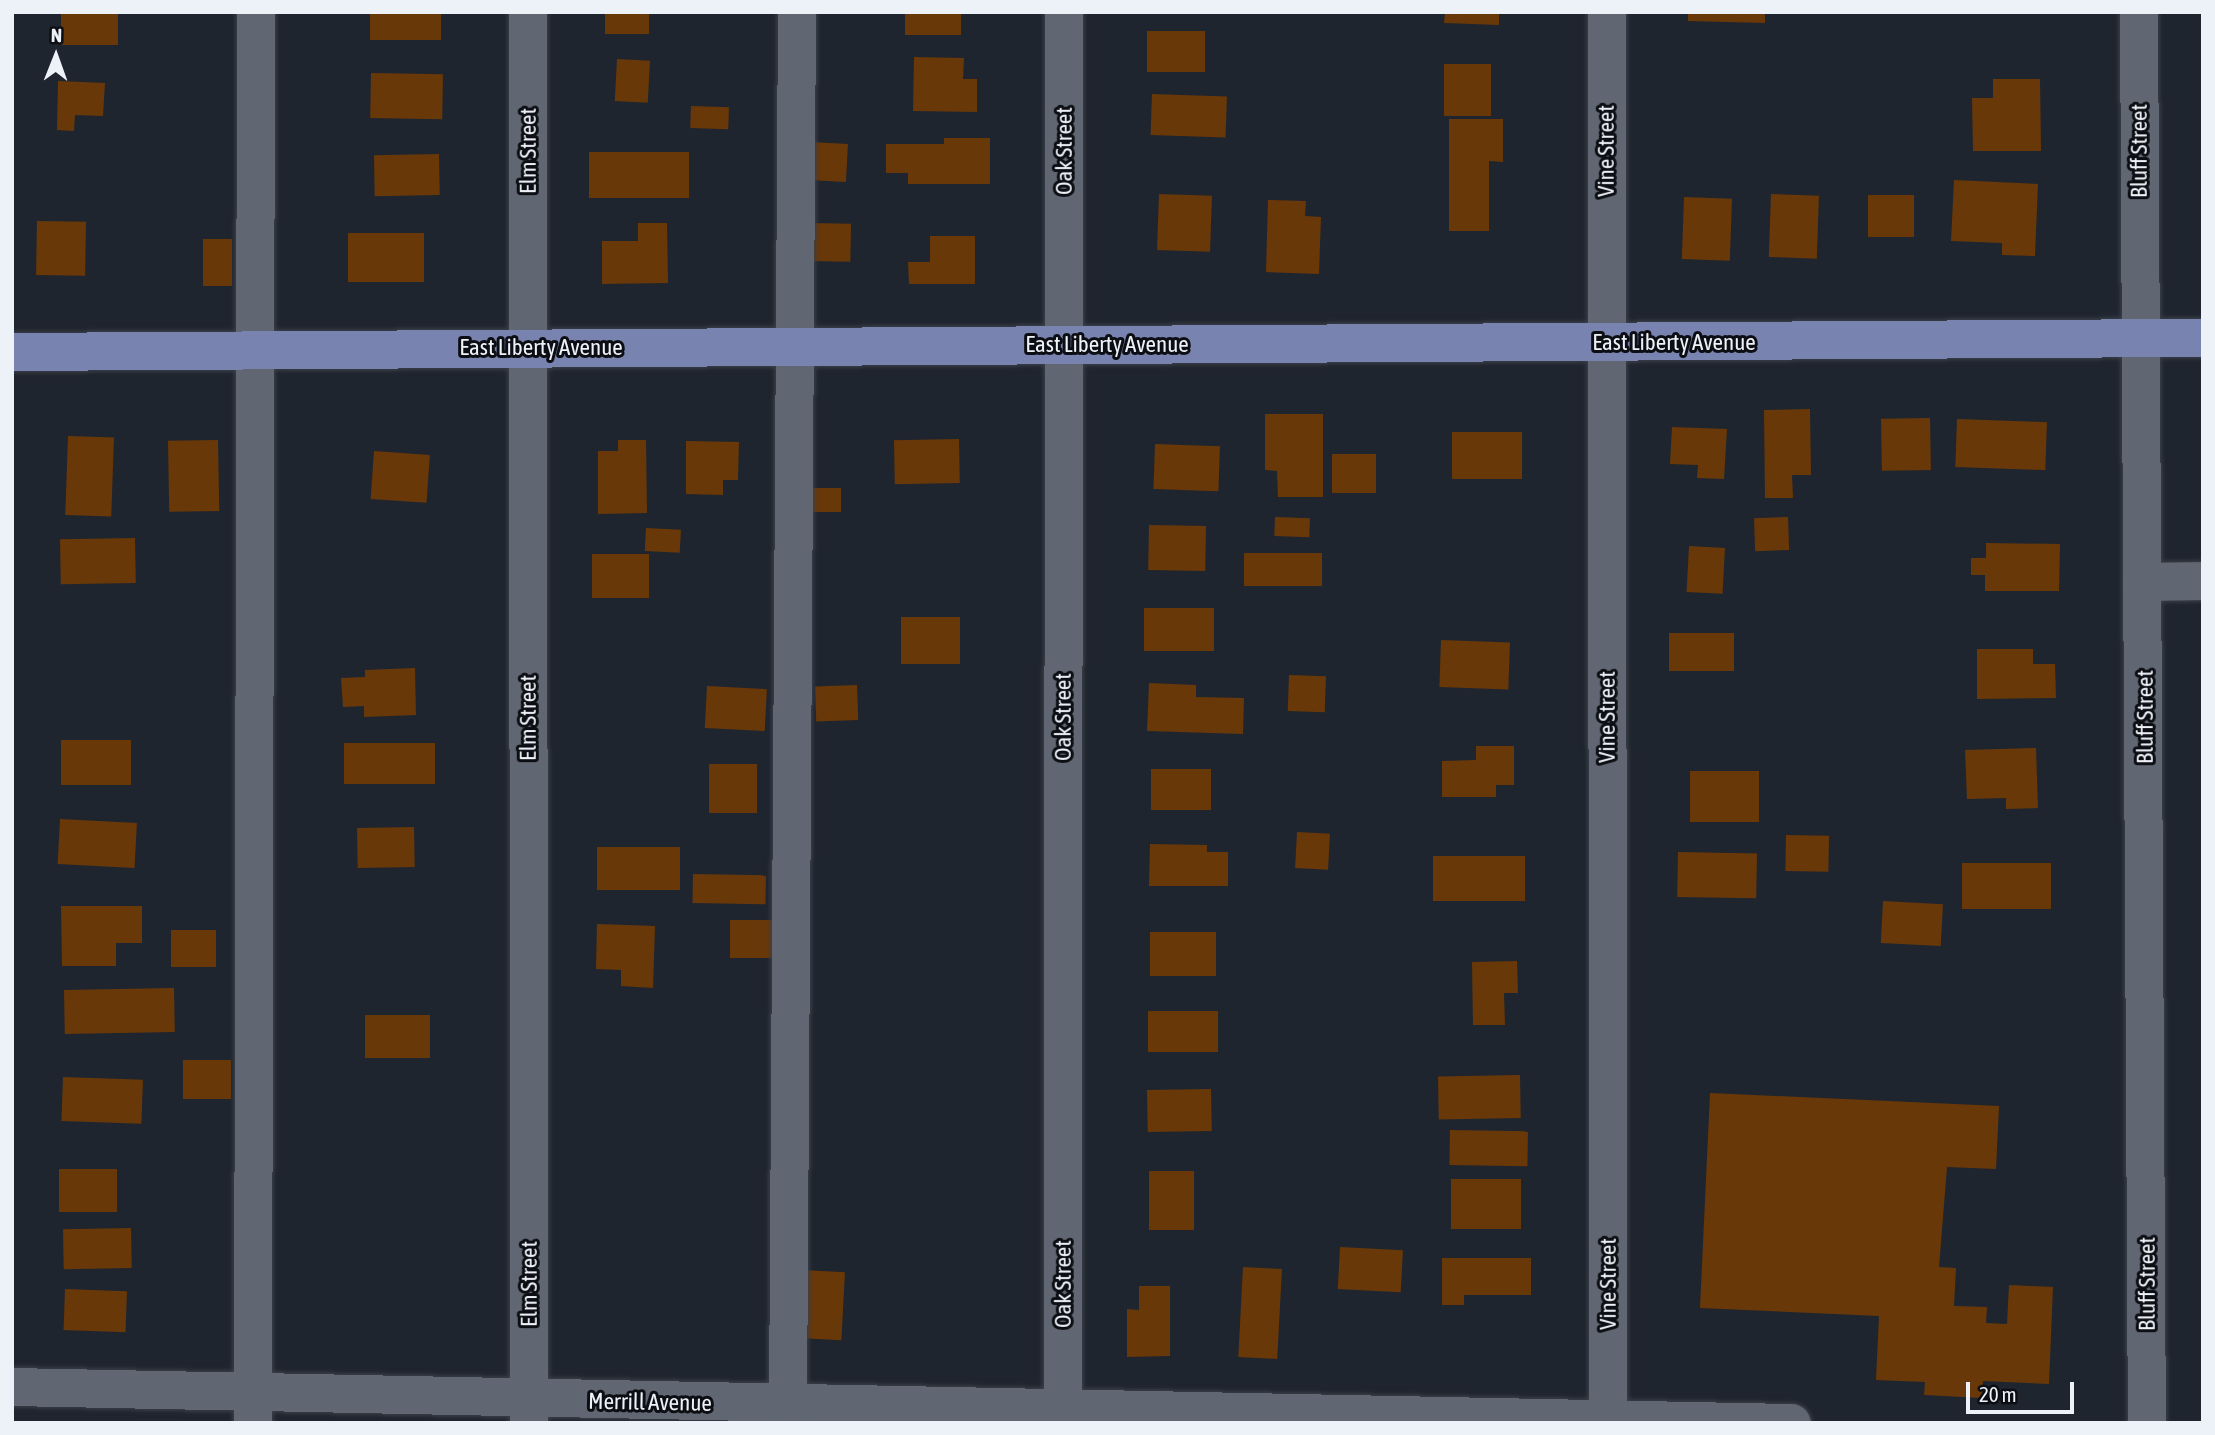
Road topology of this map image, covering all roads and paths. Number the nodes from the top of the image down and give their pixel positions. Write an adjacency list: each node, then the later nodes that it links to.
1 (256, 12): 13 (street)
2 (528, 12): 11 (street, Elm Street)
3 (797, 12): 12 (street)
4 (1064, 12): 10 (street, Oak Street)
5 (1606, 12): 9 (street, Vine Street)
6 (2139, 12): 8 (street, Bluff Street)
7 (2203, 338): 8 (main road, East Liberty Avenue)
8 (2139, 340): 9 (main road, East Liberty Avenue); 16 (street, Bluff Street)
9 (1606, 342): 10 (main road, East Liberty Avenue); 22 (street, Vine Street)
10 (1064, 344): 12 (main road, East Liberty Avenue); 21 (street, Oak Street)
11 (527, 346): 12 (main road, East Liberty Avenue); 13 (main road, East Liberty Avenue); 20 (street, Elm Street)
12 (798, 346): 18 (street)
13 (257, 351): 14 (main road, East Liberty Avenue); 19 (street)
14 (12, 352)
15 (2203, 581): 16 (street)
16 (2145, 582): 24 (street, Bluff Street)
17 (12, 1387): 19 (street, Merrill Avenue)
18 (788, 1404): 20 (street, Merrill Avenue); 21 (street, Merrill Avenue)
19 (253, 1408): 20 (street, Merrill Avenue)
20 (529, 1411)
21 (1063, 1414): 22 (street, Merrill Avenue)
22 (1608, 1421): 23 (street, Merrill Avenue)
23 (1792, 1423)
24 (2147, 1423)

